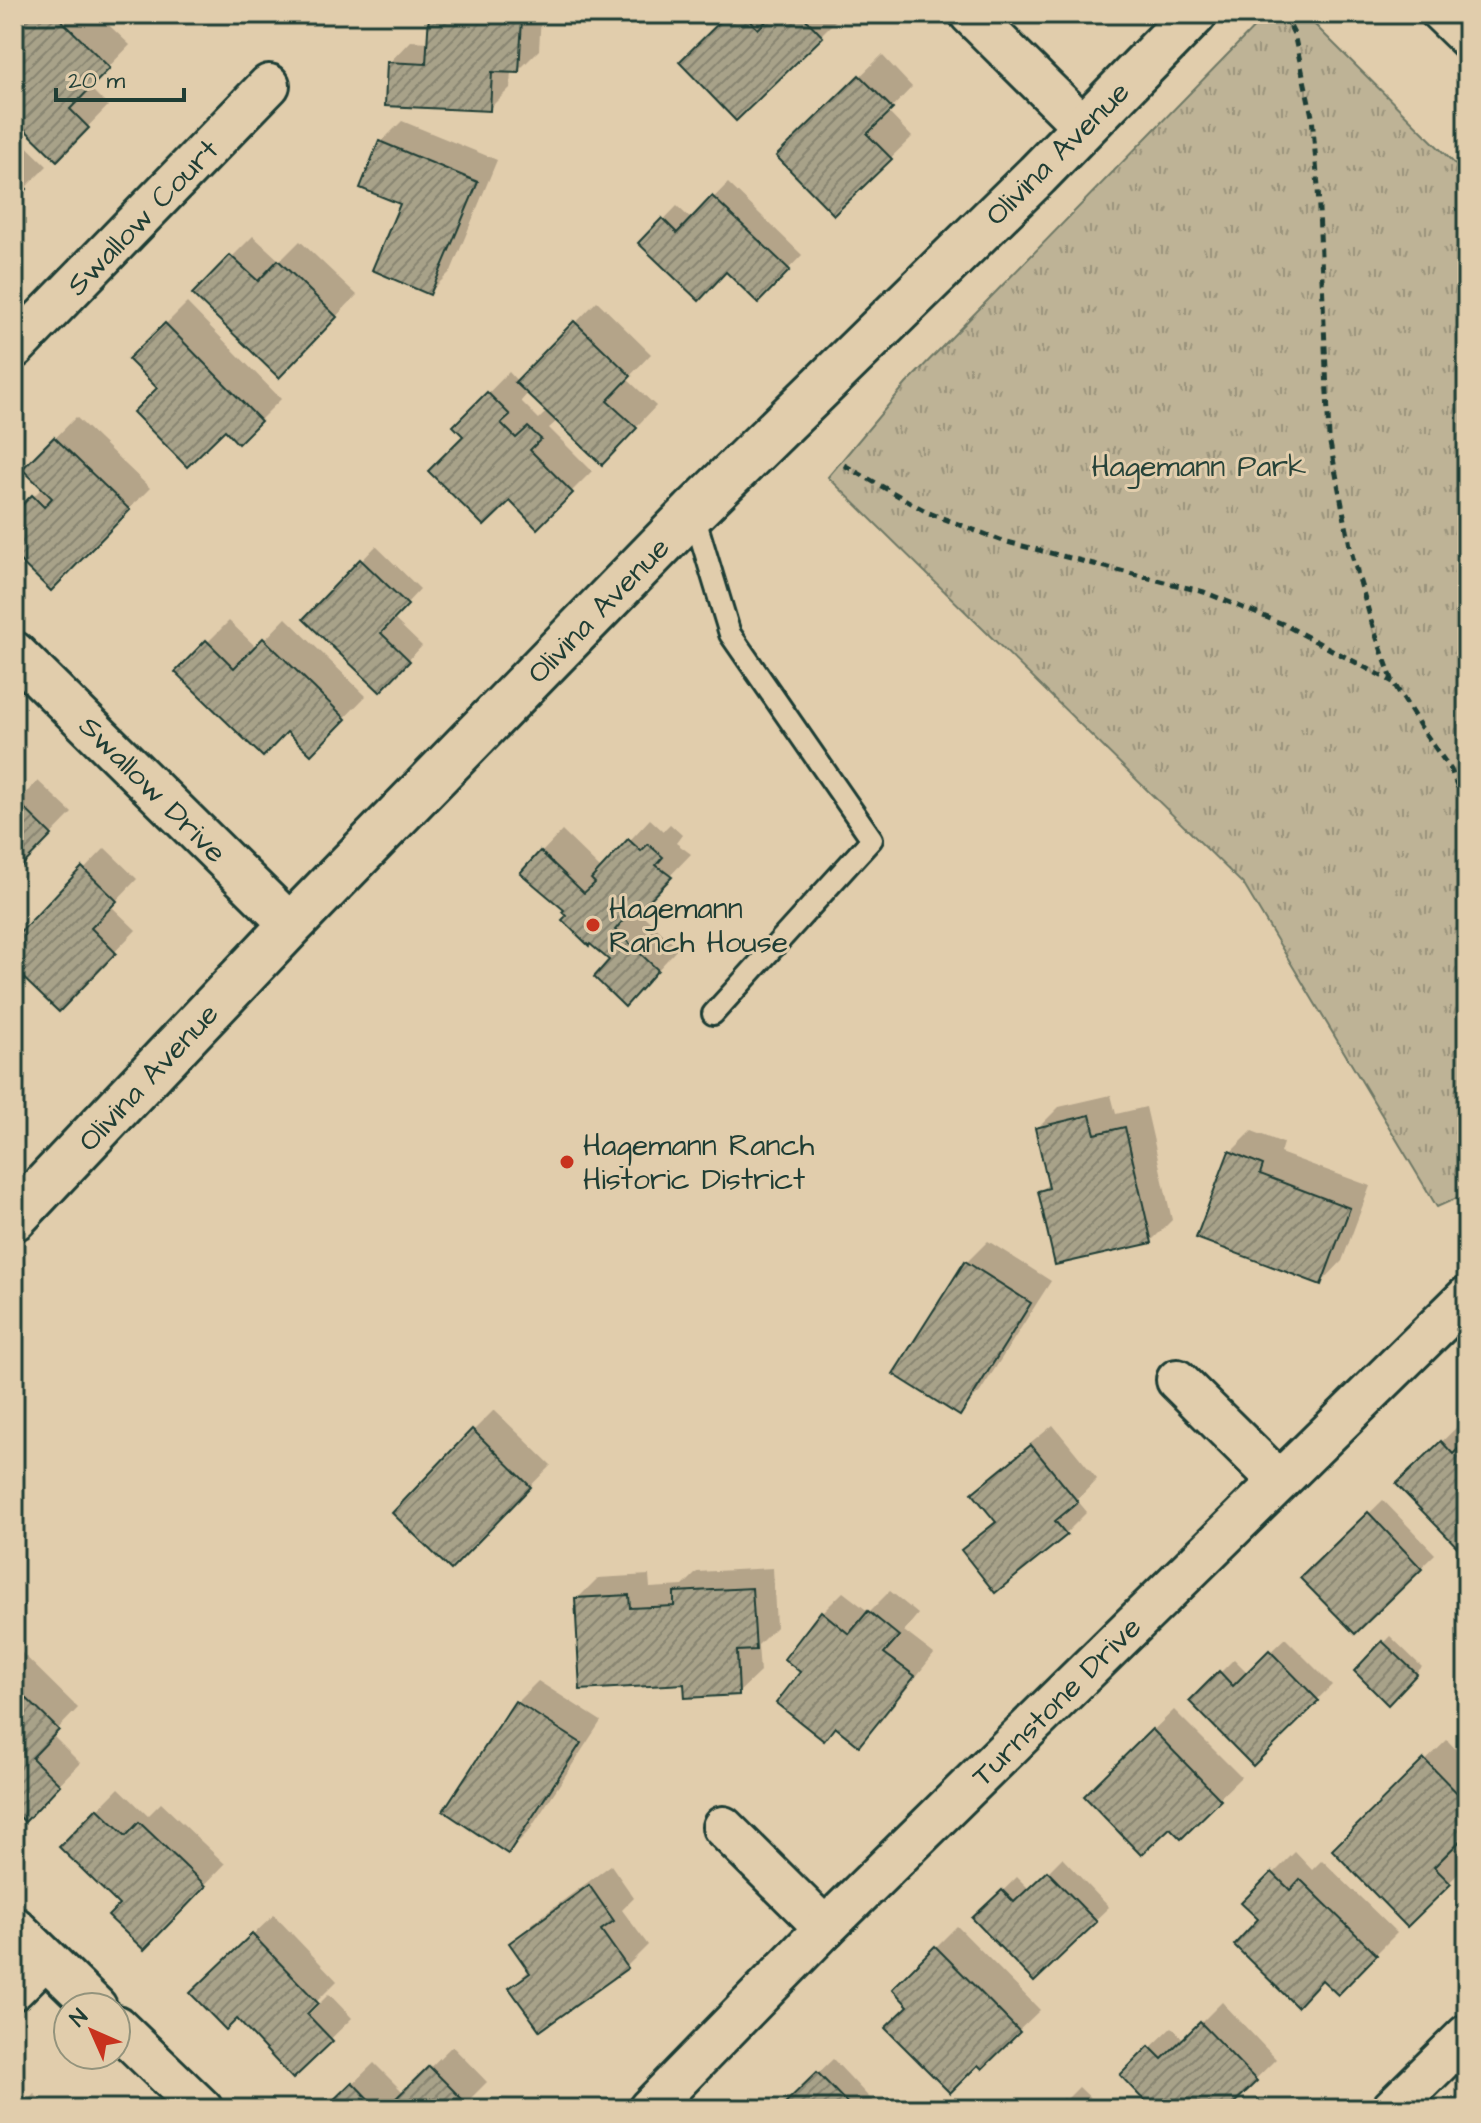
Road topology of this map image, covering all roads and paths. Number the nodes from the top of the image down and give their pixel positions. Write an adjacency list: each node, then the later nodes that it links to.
1 (970, 14): 7 (street)
2 (1194, 14): 7 (street, Olivina Avenue)
3 (1284, 14): 12 (path)
4 (1429, 14): 5 (lane)
5 (1467, 51)
6 (269, 85): 8 (street, Swallow Court)
7 (1083, 126): 10 (street, Olivina Avenue)
8 (14, 348)
9 (844, 465): 12 (path)
10 (693, 512): 14 (street, Olivina Avenue); 15 (lane)
11 (14, 652): 14 (street, Swallow Drive)
12 (1393, 682): 13 (path)
13 (1467, 811)
14 (291, 925): 16 (street, Olivina Avenue)
15 (713, 1014)
16 (14, 1218)
17 (1467, 1297): 19 (street, Turnstone Drive)
18 (1177, 1380): 19 (street)
19 (1279, 1481): 22 (street, Turnstone Drive)
20 (723, 1827): 22 (street)
21 (14, 1927): 23 (street)
22 (825, 1928): 29 (street, Turnstone Drive)
23 (45, 1958): 24 (street); 25 (street)
24 (14, 1989)
25 (79, 1991)
26 (1467, 2035): 30 (street)
27 (132, 2041): 28 (street)
28 (202, 2109)
29 (649, 2109)
30 (1392, 2109)

